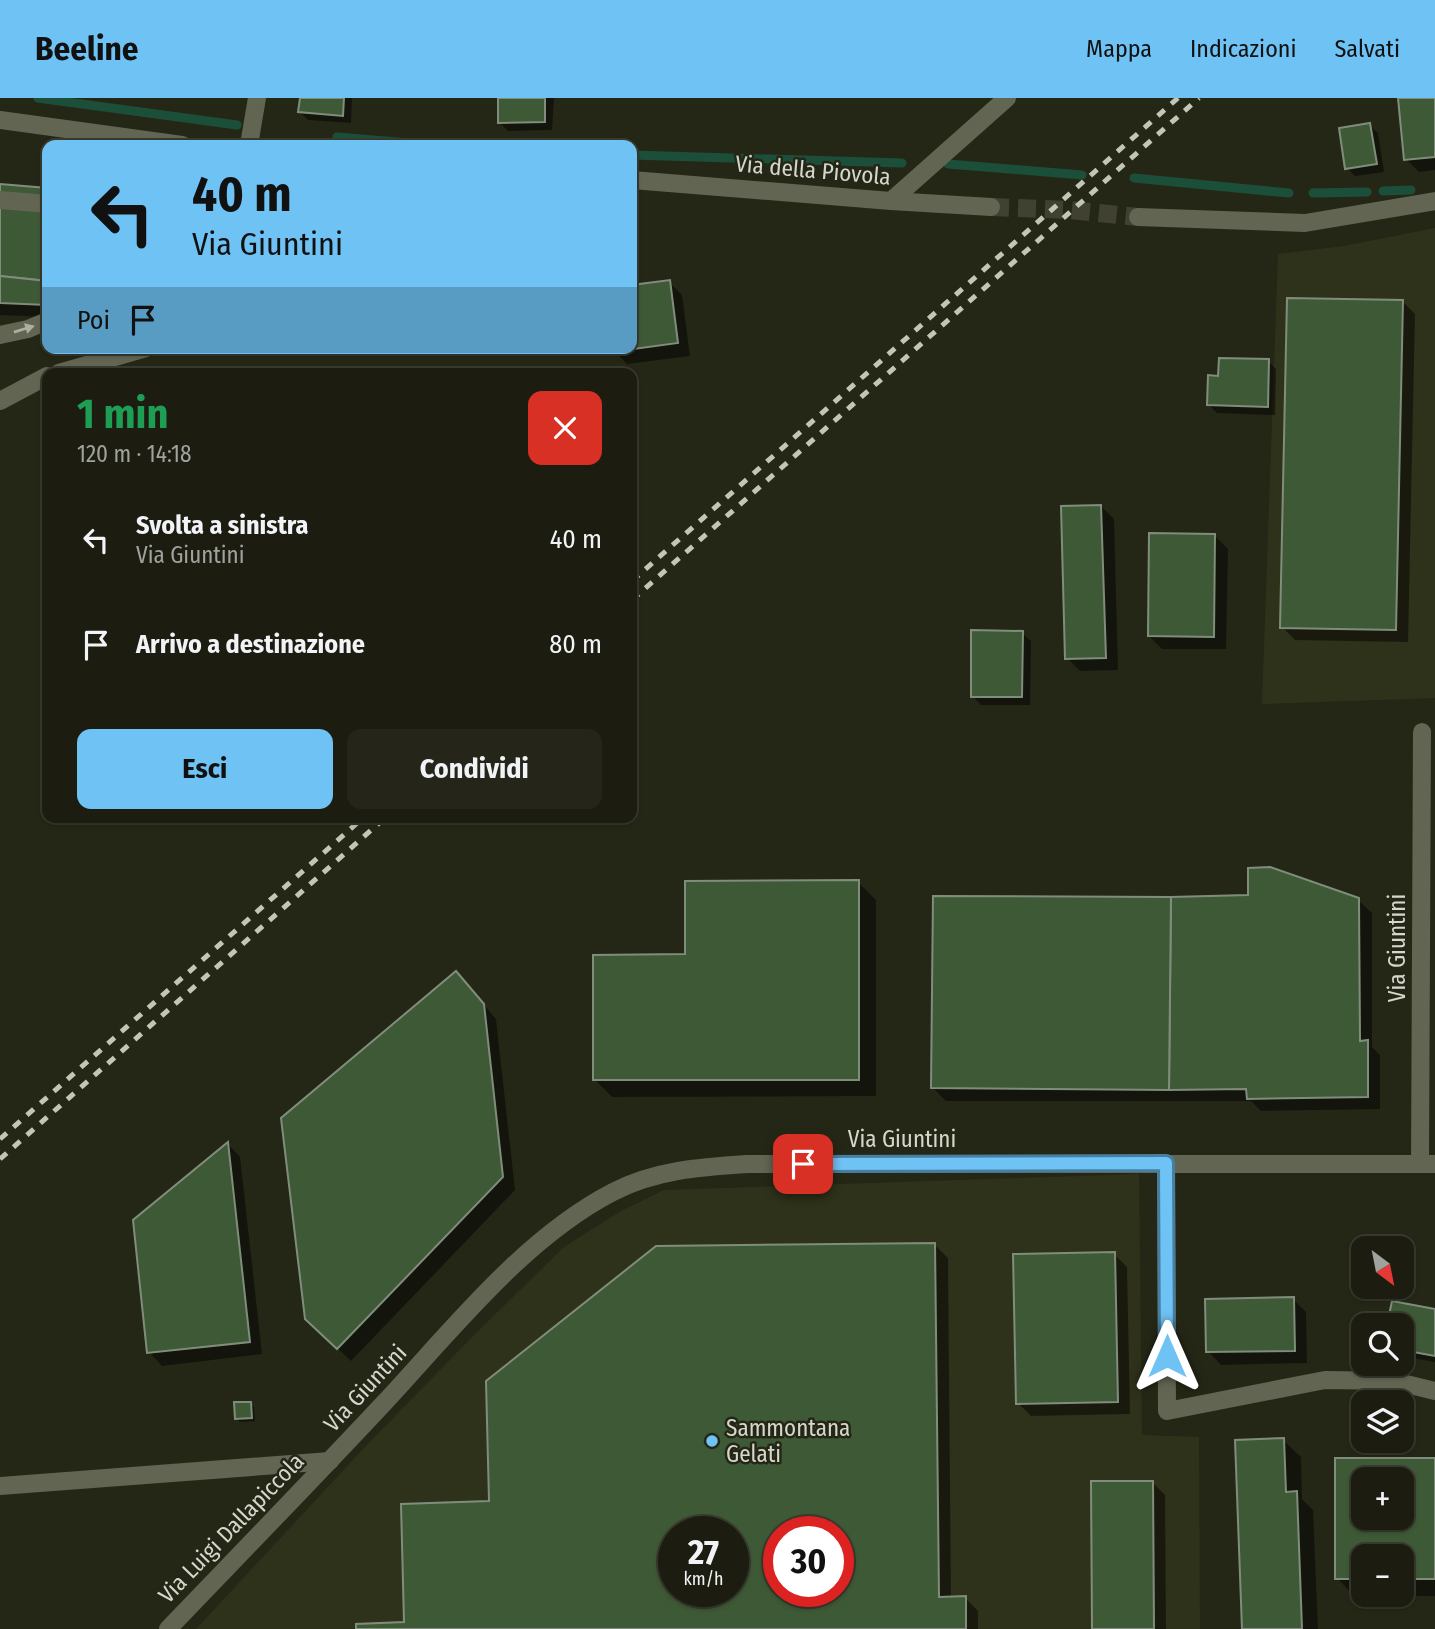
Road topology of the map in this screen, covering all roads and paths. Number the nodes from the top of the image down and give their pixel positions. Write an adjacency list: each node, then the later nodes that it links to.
1 (257, 98): 5 (street)
2 (1007, 98): 8 (street)
3 (0, 120): 4 (street)
4 (115, 140)
5 (250, 140)
6 (637, 180): 8 (street, Via della Piovola)
7 (0, 200): 10 (street)
8 (891, 201): 11 (street, Via della Piovola)
9 (1435, 201): 12 (street)
10 (42, 204)
11 (991, 207)
12 (1138, 217)
13 (42, 323): 14 (street, one-way to 13)
14 (0, 335)
15 (124, 354): 16 (street)
16 (76, 368)
17 (42, 379): 18 (street)
18 (0, 401)
19 (1422, 732): 21 (street, Via Giuntini)
20 (1166, 1163): 21 (street, Via Giuntini); 22 (street); 23 (street, Via Giuntini)
21 (1428, 1164)
22 (1435, 1391)
23 (330, 1461): 24 (street); 25 (street, Via Luigi Dallapiccola)
24 (0, 1486)
25 (168, 1629)

